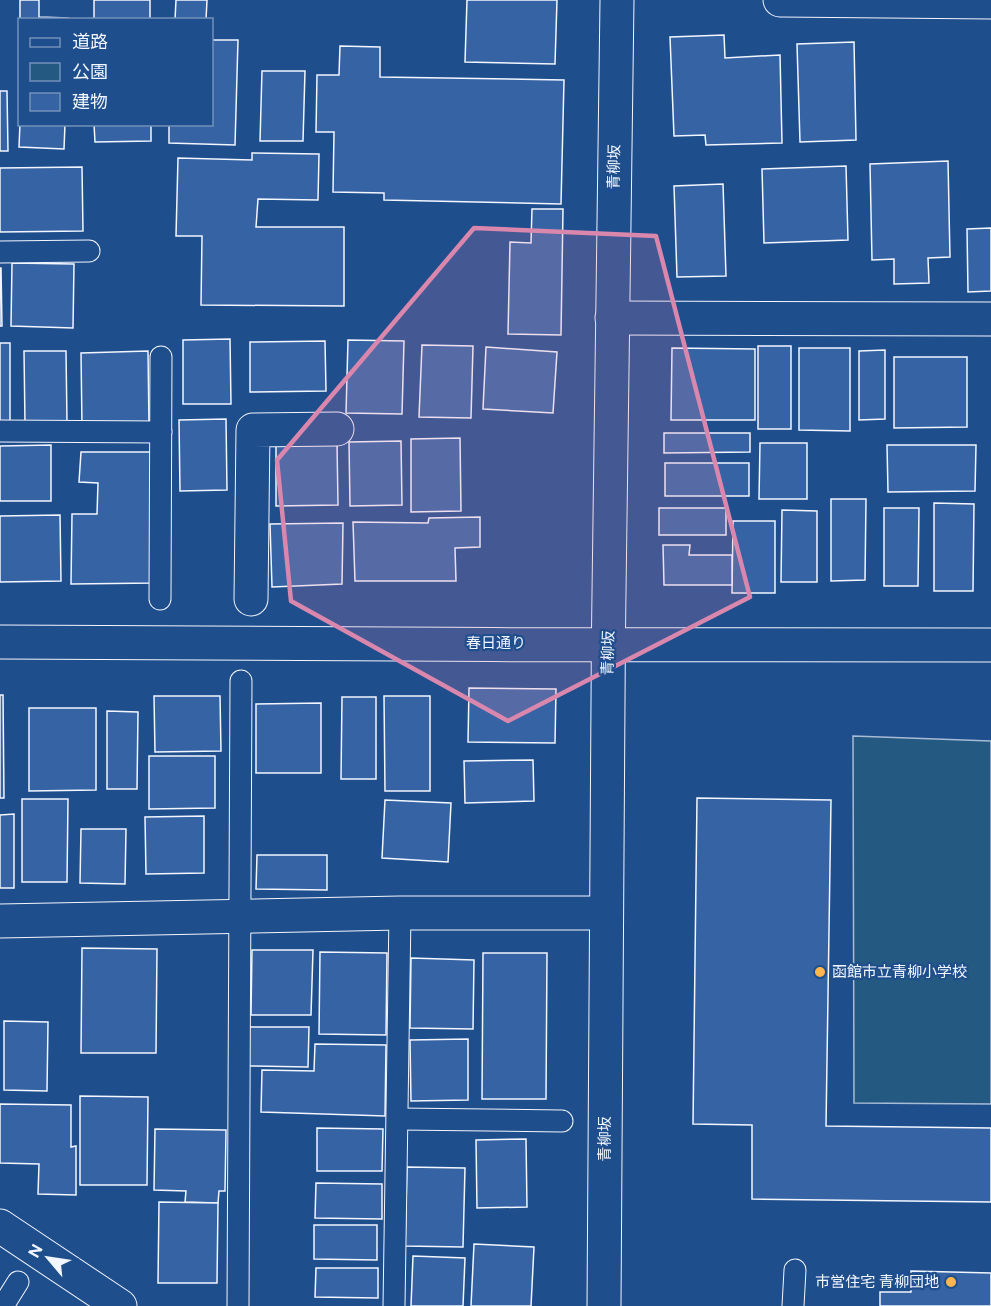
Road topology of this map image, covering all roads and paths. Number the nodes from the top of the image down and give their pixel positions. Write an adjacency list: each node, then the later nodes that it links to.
1 (617, 0): 6 (street, 青柳坂)
2 (780, 0): 3 (street)
3 (991, 2)
4 (89, 251): 5 (lane)
5 (0, 252)
6 (612, 318): 7 (street); 15 (street, 青柳坂)
7 (991, 319)
8 (161, 357): 11 (lane)
9 (337, 429): 13 (street)
10 (0, 431): 11 (lane)
11 (160, 432): 12 (lane)
12 (160, 598)
13 (251, 599)
14 (0, 642): 15 (street, 春日通り)
15 (608, 645): 16 (street, 春日通り); 18 (street, 青柳坂)
16 (991, 645)
17 (241, 681): 20 (lane)
18 (605, 913): 19 (street); 31 (street, 青柳坂)
19 (400, 914): 20 (street); 22 (lane)
20 (240, 916): 21 (street); 29 (lane)
21 (0, 921)
22 (398, 1119): 23 (lane); 30 (lane)
23 (562, 1121)
24 (0, 1226): 28 (street)
25 (795, 1270): 32 (lane)
26 (18, 1282): 27 (lane)
27 (3, 1306)
28 (120, 1306)
29 (238, 1306)
30 (394, 1306)
31 (604, 1306)
32 (793, 1306)

